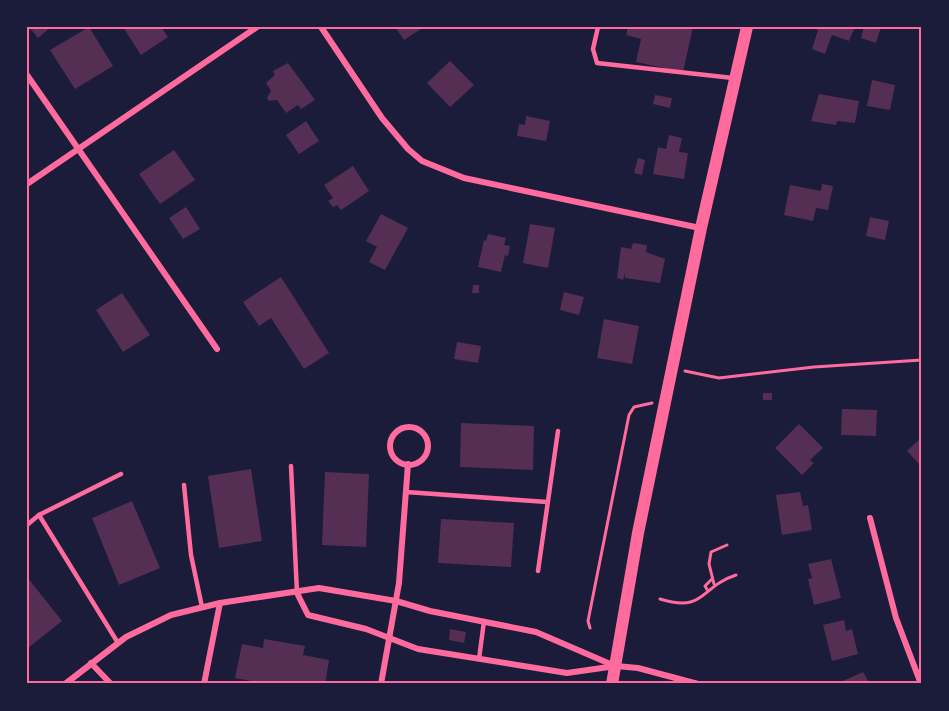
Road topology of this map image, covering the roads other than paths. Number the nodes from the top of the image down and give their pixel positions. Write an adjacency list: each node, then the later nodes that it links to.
1 (256, 27): 7 (street)
2 (321, 27): 9 (street)
3 (598, 27): 6 (lane)
4 (747, 27): 6 (main road)
5 (27, 75): 7 (street)
6 (735, 78): 9 (main road)
7 (79, 149): 8 (street); 10 (street)
8 (27, 184)
9 (701, 228): 31 (main road)
10 (217, 349)
11 (558, 431): 17 (lane)
12 (408, 464): 12 (street); 16 (street)
13 (291, 466): 22 (lane)
14 (122, 474): 18 (lane)
15 (184, 485): 25 (lane)
16 (406, 492): 17 (lane); 23 (street)
17 (547, 502): 21 (lane)
18 (39, 515): 20 (lane); 28 (lane)
19 (870, 518): 38 (street)
20 (27, 525)
21 (538, 571)
22 (297, 593): 23 (street); 24 (street); 27 (street)
23 (396, 601): 26 (street); 27 (street)
24 (220, 603): 25 (street); 34 (street)
25 (202, 607): 28 (street)
26 (484, 621): 29 (lane); 31 (street)
27 (391, 638): 29 (street); 35 (street)
28 (118, 643): 30 (street)
29 (479, 659): 31 (street)
30 (91, 663): 32 (street); 33 (street)
31 (616, 666): 36 (main road); 37 (street)
32 (65, 684)
33 (111, 684)
34 (204, 684)
35 (381, 684)
36 (612, 684)
37 (698, 684)
38 (921, 684)

